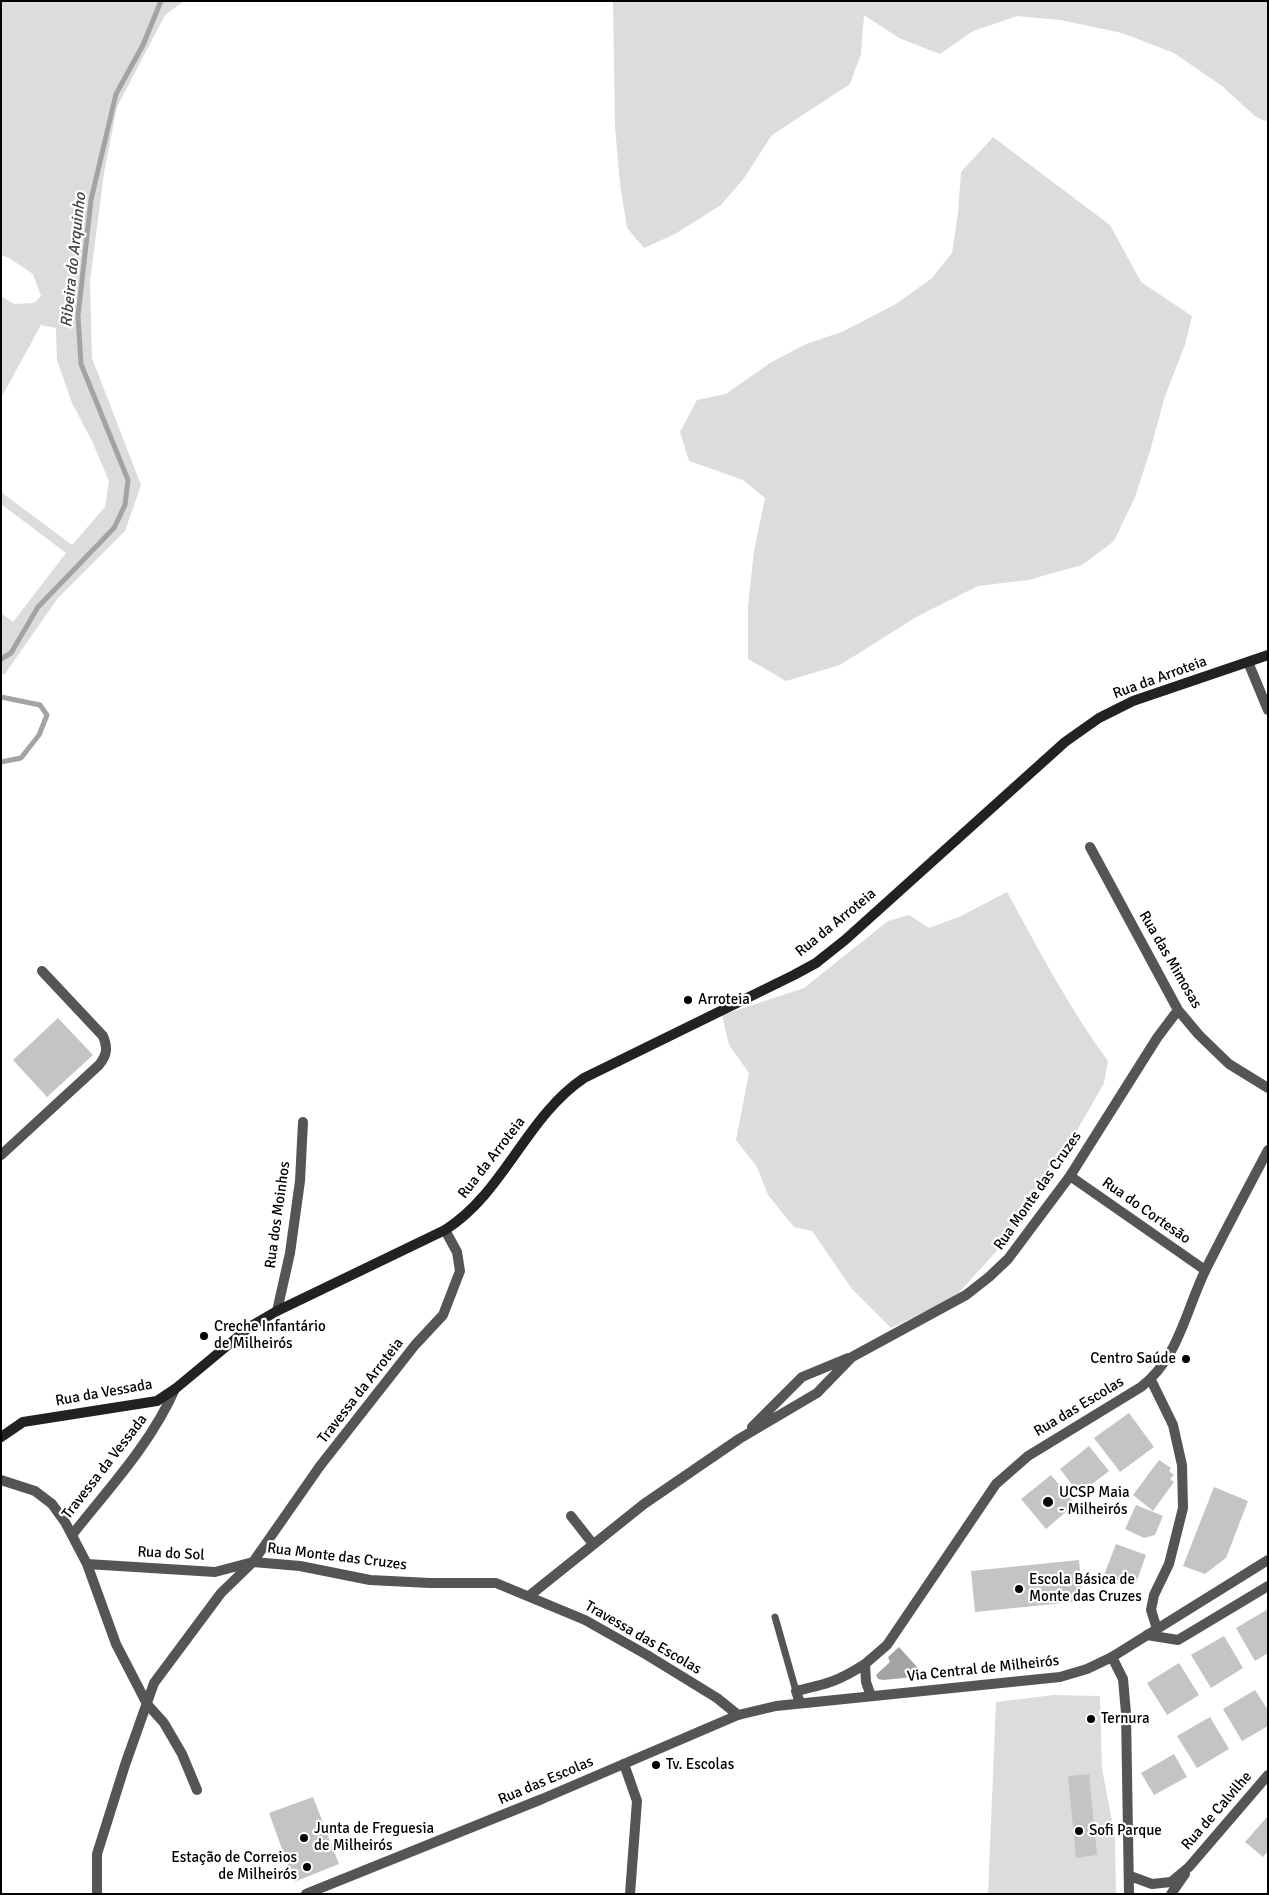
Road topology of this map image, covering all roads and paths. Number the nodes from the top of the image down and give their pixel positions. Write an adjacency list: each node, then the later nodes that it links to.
1 (1268, 656): 2 (main road, Rua da Arroteia)
2 (1248, 662): 3 (street); 12 (main road, Rua da Arroteia)
3 (1268, 710)
4 (1090, 847): 6 (street, Rua das Mimosas)
5 (42, 971): 10 (street)
6 (1178, 1010): 7 (street, Rua das Mimosas); 11 (street, Rua Monte das Cruzes)
7 (1268, 1088)
8 (303, 1122): 14 (street, Rua dos Moinhos)
9 (1268, 1150): 13 (street, Rua das Escolas)
10 (1, 1155)
11 (1070, 1176): 13 (street, Rua do Cortesão); 15 (street, Rua Monte das Cruzes)
12 (445, 1230): 14 (main road, Rua da Arroteia); 25 (street, Travessa da Arroteia)
13 (1205, 1270): 16 (street, Rua das Escolas)
14 (277, 1311): 17 (main road, Rua da Vessada)
15 (852, 1357): 19 (street, Rua Monte das Cruzes); 19 (street, Rua Monte das Cruzes)
16 (1151, 1380): 30 (street); 32 (street, Rua das Escolas)
17 (175, 1389): 18 (main road, Rua da Vessada); 22 (street, Travessa da Vessada)
18 (1, 1437)
19 (739, 1438): 23 (street, Rua Monte das Cruzes)
20 (1, 1480): 22 (street)
21 (571, 1516): 23 (street)
22 (72, 1535): 26 (street)
23 (593, 1544): 28 (street, Rua Monte das Cruzes)
24 (1268, 1560): 30 (street, Via Central de Milheirós)
25 (253, 1562): 26 (street, Rua do Sol); 28 (street, Rua Monte das Cruzes); 36 (street, Rua Monte das Cruzes)
26 (86, 1564): 36 (street)
27 (1268, 1586): 30 (street)
28 (529, 1596): 37 (street, Travessa das Escolas)
29 (776, 1617): 33 (lane)
30 (1152, 1632): 31 (street, Via Central de Milheirós)
31 (1112, 1657): 34 (street, Via Central de Milheirós); 42 (street)
32 (866, 1664): 33 (street, Rua das Escolas); 34 (street)
33 (796, 1691): 35 (street)
34 (871, 1696): 35 (street, Rua das Escolas)
35 (800, 1703): 37 (street, Rua das Escolas)
36 (147, 1704): 40 (street); 43 (street, Rua Monte das Cruzes)
37 (738, 1715): 38 (street, Rua das Escolas)
38 (624, 1764): 44 (street, Rua das Escolas); 45 (street)
39 (1268, 1775): 41 (street, Rua de Calvilhe)
40 (197, 1790)
41 (1189, 1867): 42 (street, Rua de Calvilhe); 47 (street, Rua de Calvilhe)
42 (1130, 1876): 46 (street)
43 (97, 1894)
44 (306, 1894)
45 (630, 1894)
46 (1129, 1894)
47 (1171, 1894)

